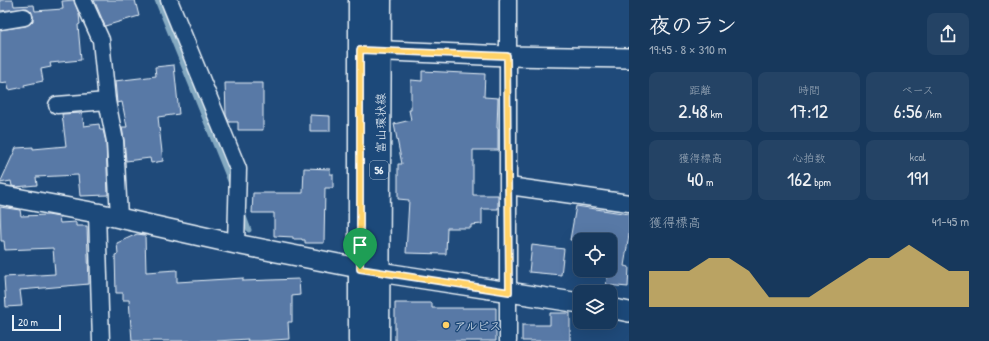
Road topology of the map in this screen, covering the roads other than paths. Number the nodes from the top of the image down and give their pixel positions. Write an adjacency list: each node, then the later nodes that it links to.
1 (83, 0): 11 (street)
2 (169, 0): 18 (street)
3 (360, 0): 8 (main road, 富山環状線 / 56)
4 (380, 0): 8 (main road, 富山環状線 / 56)
5 (508, 0): 9 (street)
6 (24, 17): 7 (street)
7 (0, 21)
8 (370, 50): 9 (street); 19 (main road, 富山環状線 / 56)
9 (507, 56): 10 (street); 13 (street)
10 (629, 58)
11 (107, 100): 12 (street); 17 (street)
12 (57, 105)
13 (508, 186): 15 (street); 20 (street)
14 (0, 195): 16 (street)
15 (629, 203)
16 (97, 213): 17 (street); 24 (street)
17 (119, 218): 18 (street)
18 (236, 244): 19 (street)
19 (369, 270): 20 (street); 25 (main road, 富山環状線 / 56); 26 (main road, 富山環状線 / 56)
20 (509, 292): 21 (street); 27 (street)
21 (573, 302)
22 (617, 309): 23 (street)
23 (629, 312)
24 (101, 341)
25 (360, 341)
26 (378, 341)
27 (508, 341)

